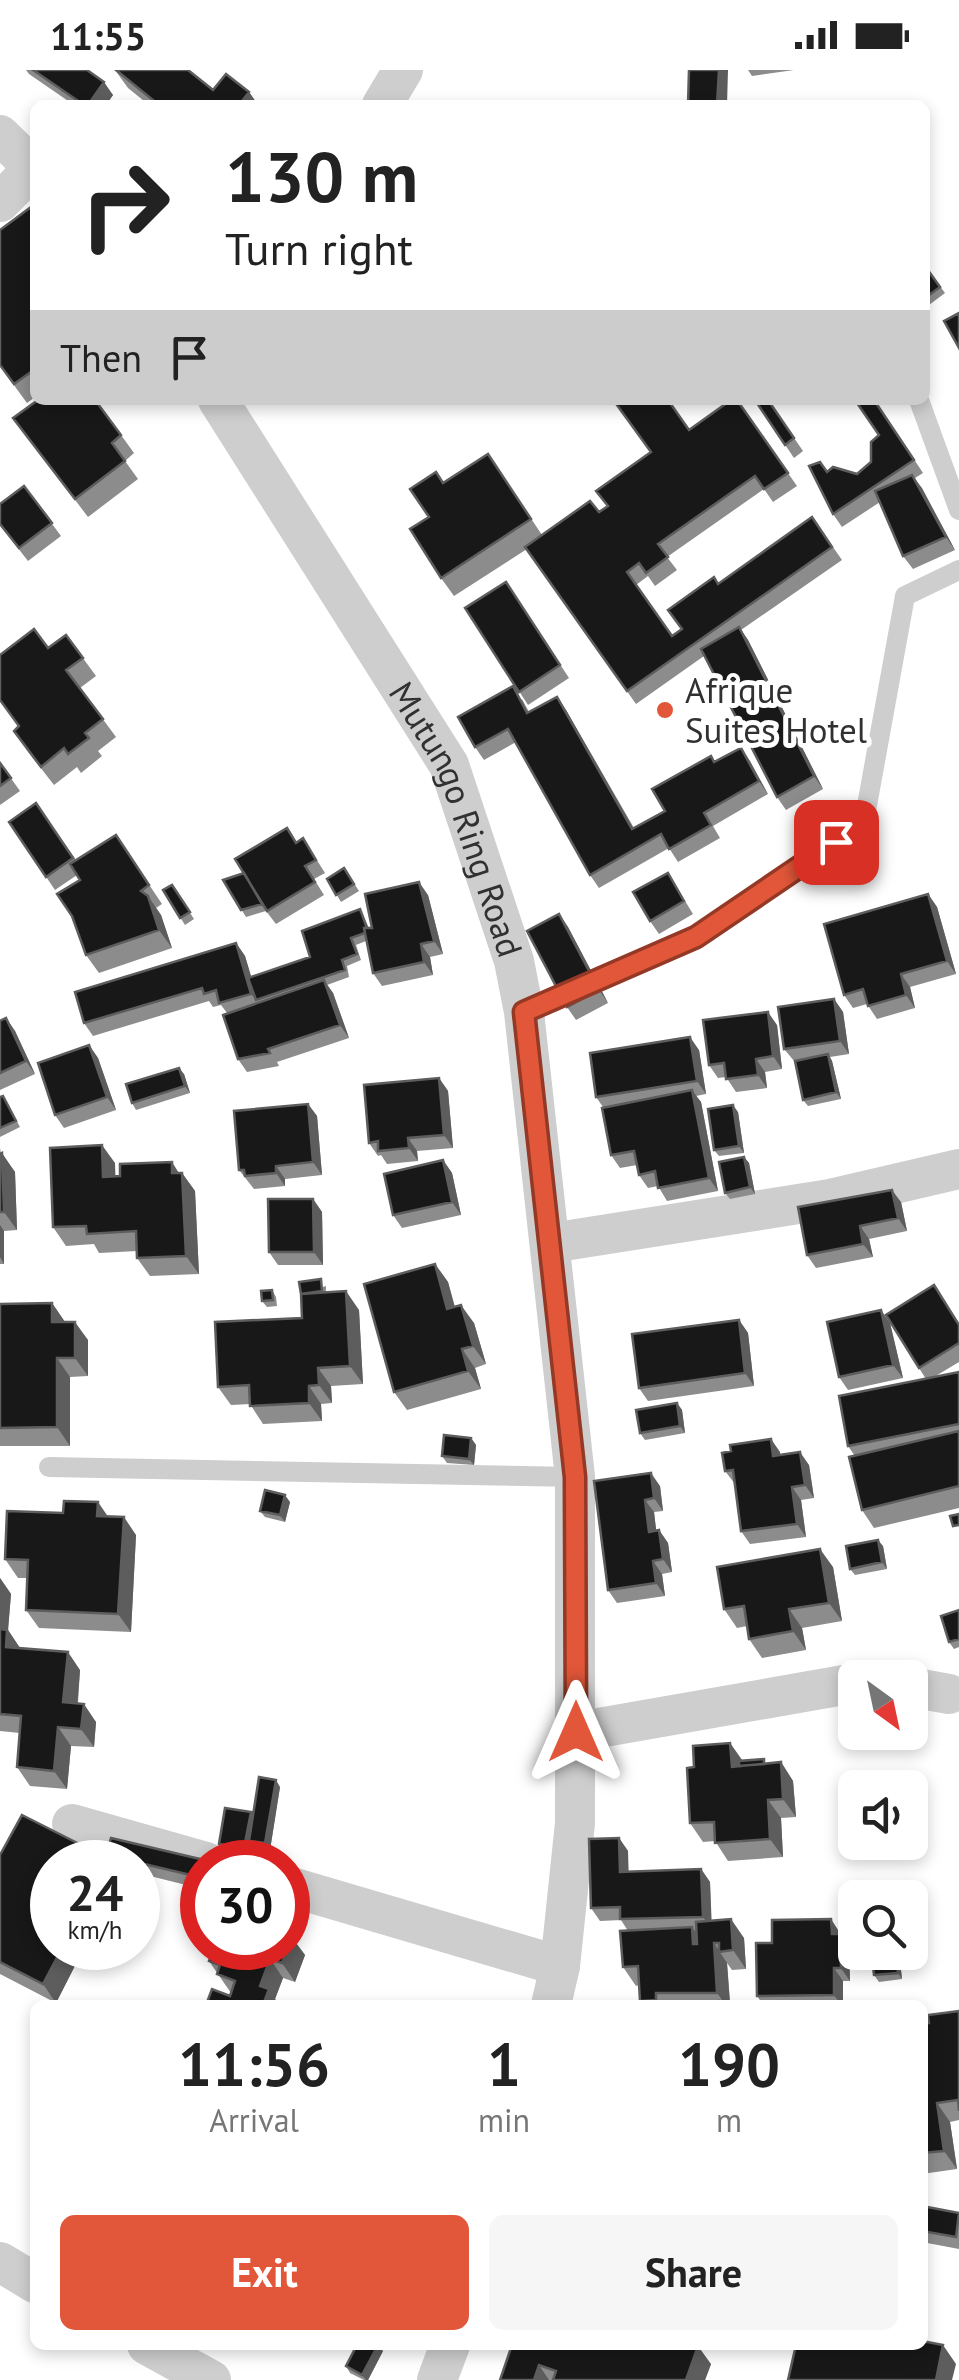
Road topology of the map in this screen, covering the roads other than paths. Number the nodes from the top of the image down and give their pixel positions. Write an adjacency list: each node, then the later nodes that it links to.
1 (403, 70): 2 (street)
2 (385, 100)
3 (0, 134): 4 (street)
4 (30, 164)
5 (30, 174): 6 (street)
6 (0, 202)
7 (221, 405): 11 (street, Mutungo Ring Road)
8 (921, 405): 9 (lane)
9 (959, 510)
10 (959, 570): 11 (lane)
11 (524, 1012): 13 (street, Mutungo Ring Road)
12 (959, 1169): 13 (street)
13 (551, 1243): 15 (street, Mutungo Ring Road)
14 (49, 1467): 15 (lane)
15 (575, 1477): 19 (street, Mutungo Ring Road)
16 (838, 1685): 19 (street)
17 (928, 1690): 18 (street)
18 (949, 1694)
19 (576, 1732): 23 (street, Mutungo Ring Road)
20 (72, 1824): 21 (street)
21 (180, 1855)
22 (310, 1892): 23 (street)
23 (560, 1966): 24 (street, Mutungo Ring Road)
24 (551, 2000)
25 (0, 2262): 26 (street)
26 (30, 2279)
27 (156, 2350): 29 (street)
28 (448, 2350): 30 (street)
29 (211, 2380)
30 (437, 2380)

